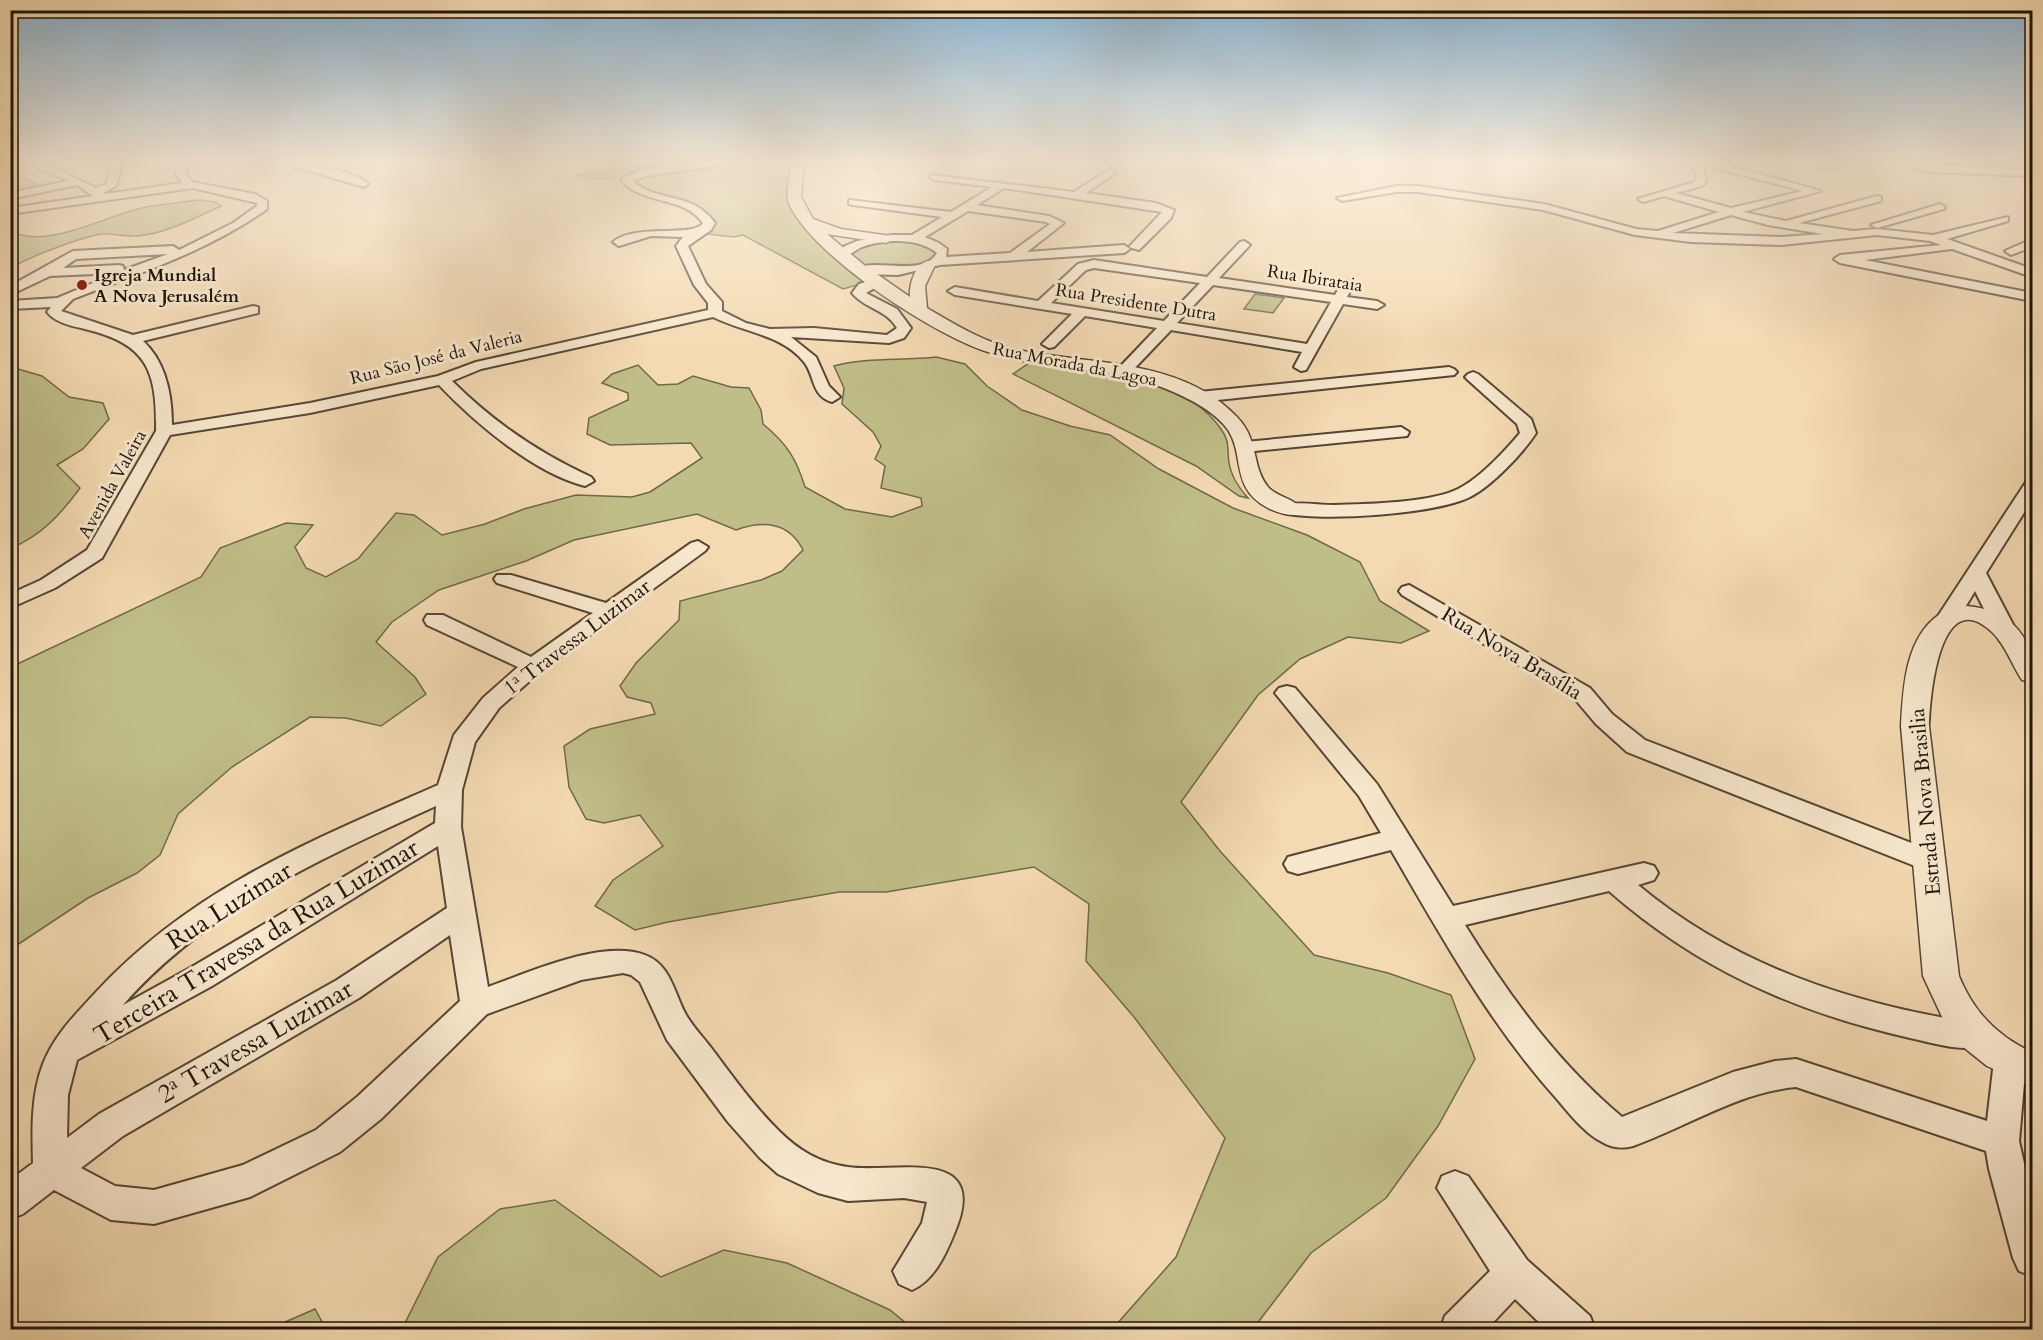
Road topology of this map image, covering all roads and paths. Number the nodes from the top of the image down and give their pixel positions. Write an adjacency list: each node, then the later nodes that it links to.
1 (233, 226): 23 (street)
2 (708, 226): 15 (street)
3 (812, 226): 31 (street, Rua Morada da Lagoa)
4 (818, 226): 19 (street)
5 (935, 226): 21 (street)
6 (1055, 226): 32 (street)
7 (1156, 226): 32 (street)
8 (1605, 226): 17 (street)
9 (1685, 226): 17 (street)
10 (1779, 226): 22 (street)
11 (1793, 226): 18 (street)
12 (1877, 226): 14 (street)
13 (1984, 226): 16 (street)
14 (1870, 232): 18 (street); 20 (street)
15 (696, 234): 25 (street); 59 (street)
16 (1959, 234): 20 (street); 24 (street)
17 (1653, 235): 22 (street)
18 (1853, 236): 22 (street)
19 (886, 238): 21 (street); 31 (street)
20 (1932, 238): 29 (street)
21 (914, 239): 35 (street)
22 (1729, 240)
23 (205, 241): 27 (street); 30 (street)
24 (1979, 241)
25 (619, 242)
26 (2032, 243): 33 (street)
27 (107, 244)
28 (1244, 245): 43 (street)
29 (1954, 247): 34 (street); 38 (street)
30 (189, 250): 39 (street); 41 (street)
31 (841, 255): 40 (street, Rua Morada da Lagoa)
32 (1012, 258): 35 (street)
33 (2032, 258)
34 (1995, 261): 37 (street); 42 (street)
35 (933, 263): 40 (street); 56 (street)
36 (1933, 263): 38 (street)
37 (1960, 263)
38 (1881, 267): 49 (street)
39 (142, 268): 41 (street); 52 (street)
40 (862, 270): 44 (street, Rua Morada da Lagoa)
41 (48, 272): 47 (street)
42 (2032, 273)
43 (1211, 280): 51 (street, Rua Ibirataia); 54 (street, Rua Ibirataia); 60 (street)
44 (879, 282): 56 (street, Rua Morada da Lagoa); 61 (street)
45 (1348, 284): 51 (street)
46 (2032, 289): 49 (street)
47 (10, 291)
48 (955, 291): 54 (street, Rua Presidente Dutra)
49 (2006, 291): 50 (street)
50 (2032, 297)
51 (1339, 300): 55 (street, Rua Ibirataia); 64 (street)
52 (60, 302): 53 (street); 62 (street, Avenida Valeira)
53 (10, 305)
54 (1041, 305): 58 (street, Rua Presidente Dutra)
55 (1377, 305)
56 (919, 309): 66 (street, Rua Morada da Lagoa)
57 (253, 310): 62 (street)
58 (1083, 311): 60 (street, Rua Presidente Dutra); 63 (street, Rua Morada da Lagoa)
59 (715, 313): 61 (street); 67 (street, Rua São José da Valeria)
60 (1167, 325): 64 (street, Rua Presidente Dutra); 66 (street)
61 (777, 333): 68 (street)
62 (131, 340): 70 (street, Avenida Valeira)
63 (1049, 344)
64 (1311, 349): 65 (street)
65 (1301, 367)
66 (1124, 371): 69 (street, Rua Morada da Lagoa)
67 (442, 380): 70 (street, Rua São José da Valeria); 73 (street)
68 (832, 397)
69 (1199, 397): 72 (street, Rua Morada da Lagoa); 75 (street, Rua Morada da Lagoa)
70 (164, 431): 80 (street, Avenida Valeira)
71 (1401, 432): 72 (street)
72 (1245, 447): 75 (street, Rua Morada da Lagoa)
73 (585, 481)
74 (2032, 486): 77 (street, Estrada Nova Brasilia)
75 (1290, 509)
76 (698, 547): 81 (street, 1ª Travessa Luzimar)
77 (1977, 574): 82 (street, Estrada Nova Brasilia); 84 (street)
78 (504, 579): 81 (street)
79 (1409, 591): 91 (street, Rua Nova Brasília)
80 (10, 602)
81 (609, 611): 85 (street, 1ª Travessa Luzimar)
82 (1947, 619): 84 (street); 91 (street, Estrada Nova Brasilia)
83 (435, 620): 85 (street)
84 (2008, 636): 86 (street)
85 (533, 666): 88 (street, 1ª Travessa Luzimar)
86 (2032, 674)
87 (1287, 693): 90 (street)
88 (449, 790): 89 (street, 1ª Travessa Luzimar); 99 (street, Rua Luzimar)
89 (448, 827): 95 (street, 1ª Travessa Luzimar); 99 (street, Terceira Travessa da Rua Luzimar)
90 (1399, 838): 92 (street); 96 (street)
91 (1930, 861): 98 (street, Estrada Nova Brasilia)
92 (1298, 864)
93 (1644, 873): 94 (street)
94 (1615, 881): 96 (street); 98 (street)
95 (461, 913): 97 (street, 1ª Travessa Luzimar); 102 (street, 2ª Travessa Luzimar)
96 (1447, 918): 101 (street)
97 (476, 1005): 102 (street); 106 (street)
98 (1975, 1036): 100 (street)
99 (64, 1053): 102 (street, Rua Luzimar)
100 (2021, 1066): 101 (street)
101 (2002, 1141): 105 (street)
102 (51, 1170): 104 (street)
103 (1455, 1188): 107 (street)
104 (10, 1202)
105 (2032, 1258)
106 (912, 1271)
107 (1514, 1273): 108 (street); 109 (street)
108 (1459, 1329)
109 (1576, 1329)

